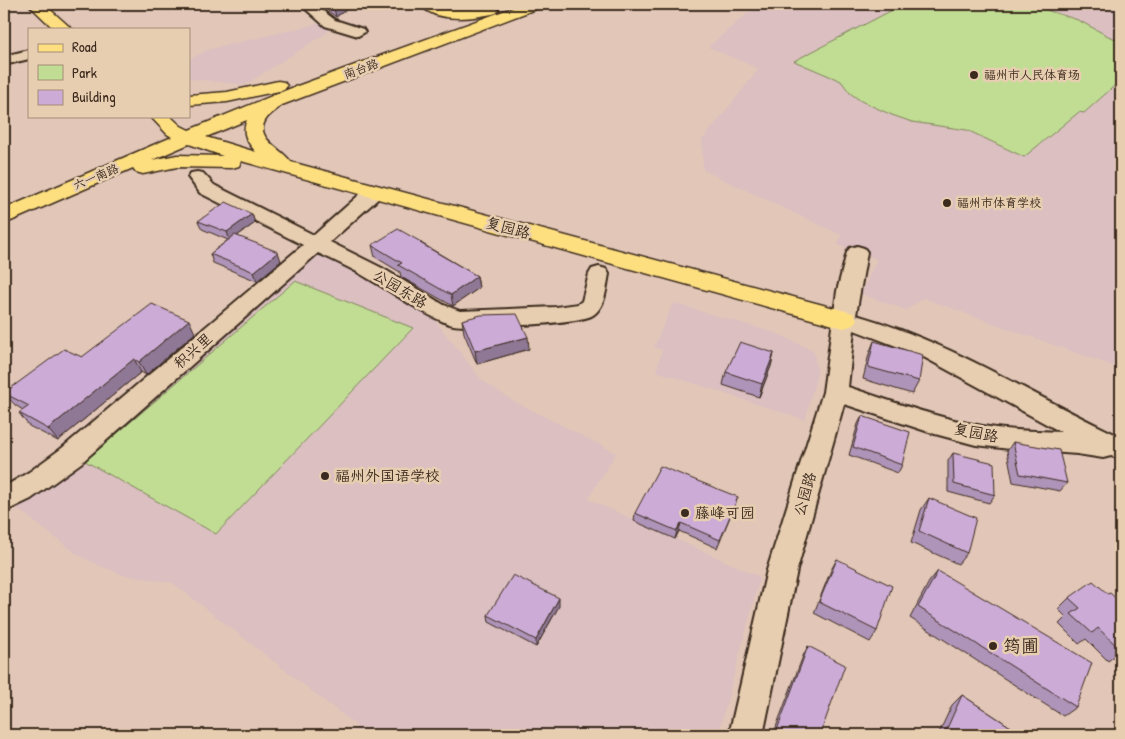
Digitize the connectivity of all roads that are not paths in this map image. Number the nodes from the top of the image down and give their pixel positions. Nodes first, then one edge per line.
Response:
1 (35, 4) edge
2 (306, 4) edge
3 (416, 4) edge
4 (428, 4) edge
5 (536, 4) edge
6 (508, 6) edge
7 (63, 28) edge
8 (436, 31) junction
9 (358, 32) dead end
10 (28, 54) edge
11 (4, 61) edge
12 (279, 93) junction
13 (190, 100) edge
14 (173, 128) edge
15 (289, 168) junction
16 (197, 177) dead end
17 (67, 189) junction
18 (374, 192) junction
19 (4, 202) edge
20 (4, 217) edge
21 (317, 244) junction
22 (857, 252) dead end
23 (599, 274) dead end
24 (844, 319) junction
25 (835, 392) junction
26 (1121, 450) edge
27 (4, 500) edge
28 (746, 735) edge

1 - 7 main road
2 - 9 street
3 - 8 main road
4 - 6 main road
5 - 12 main road, 南台路
6 - 8 main road, 南台路
8 - 12 main road, 南台路
10 - 11 street
12 - 13 main road
12 - 14 main road, 南台路
12 - 15 main road
14 - 15 main road, 复园路
14 - 17 main road, 六一南路
14 - 19 main road, 六一南路
15 - 17 main road
15 - 18 main road, 复园路
16 - 21 street, 公园东路
17 - 20 main road, 六一南路
18 - 21 street, 积兴里
18 - 24 main road, 复园路
21 - 23 street, 公园东路
21 - 27 street, 积兴里
22 - 24 street, 公园路
24 - 25 street, 公园路
24 - 26 street
25 - 26 street, 复园路
25 - 28 street, 公园路

